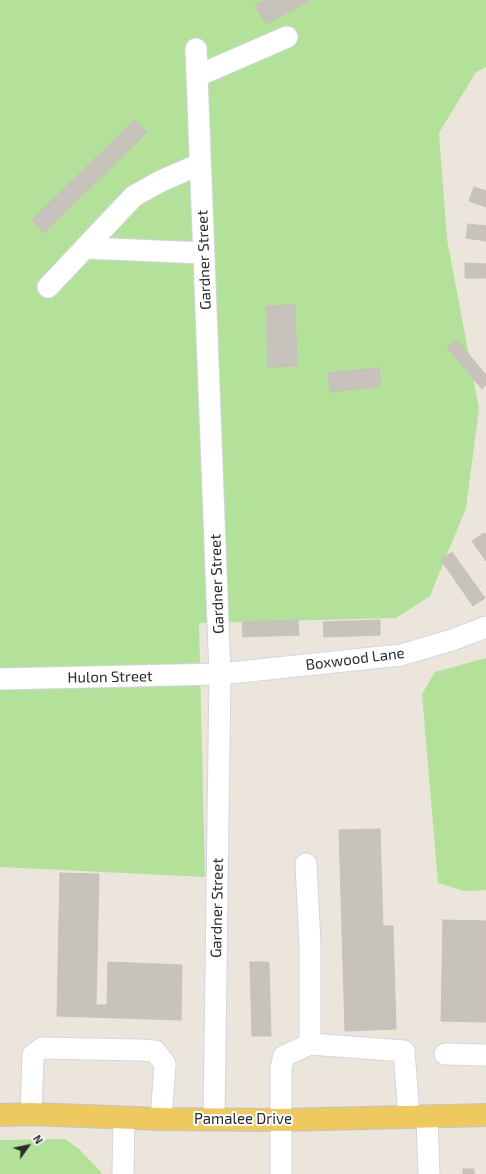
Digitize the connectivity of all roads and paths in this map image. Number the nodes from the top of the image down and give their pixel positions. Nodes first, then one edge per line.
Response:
1 (287, 37) dead end
2 (196, 49) dead end
3 (197, 76) junction
4 (200, 164) junction
5 (85, 248) junction
6 (204, 253) junction
7 (48, 287) dead end
8 (486, 627) edge
9 (220, 674) junction
10 (0, 679) edge
11 (306, 864) dead end
12 (310, 1044) junction
13 (445, 1054) dead end
14 (486, 1055) edge
15 (31, 1114) junction
16 (0, 1115) edge
17 (486, 1115) edge
18 (418, 1116) junction
19 (124, 1118) junction
20 (214, 1118) junction
21 (161, 1119) junction
22 (282, 1120) junction
23 (123, 1174) edge
24 (282, 1174) edge
25 (428, 1174) edge

1 - 3 street
2 - 3 street, Gardner Street
3 - 4 street, Gardner Street
4 - 5 street
4 - 6 street, Gardner Street
5 - 6 street
5 - 7 street
6 - 9 street, Gardner Street
8 - 9 street, Boxwood Lane
9 - 10 street, Hulon Street
9 - 20 street, Gardner Street
11 - 12 street
12 - 18 street
12 - 22 street
13 - 14 street
15 - 16 main road, Pamalee Drive
15 - 19 main road, Pamalee Drive
15 - 21 street
17 - 18 main road, Pamalee Drive
18 - 22 main road, Pamalee Drive
18 - 25 street
19 - 21 main road, Pamalee Drive
19 - 23 street
20 - 21 main road, Pamalee Drive
20 - 22 main road, Pamalee Drive
22 - 24 street

